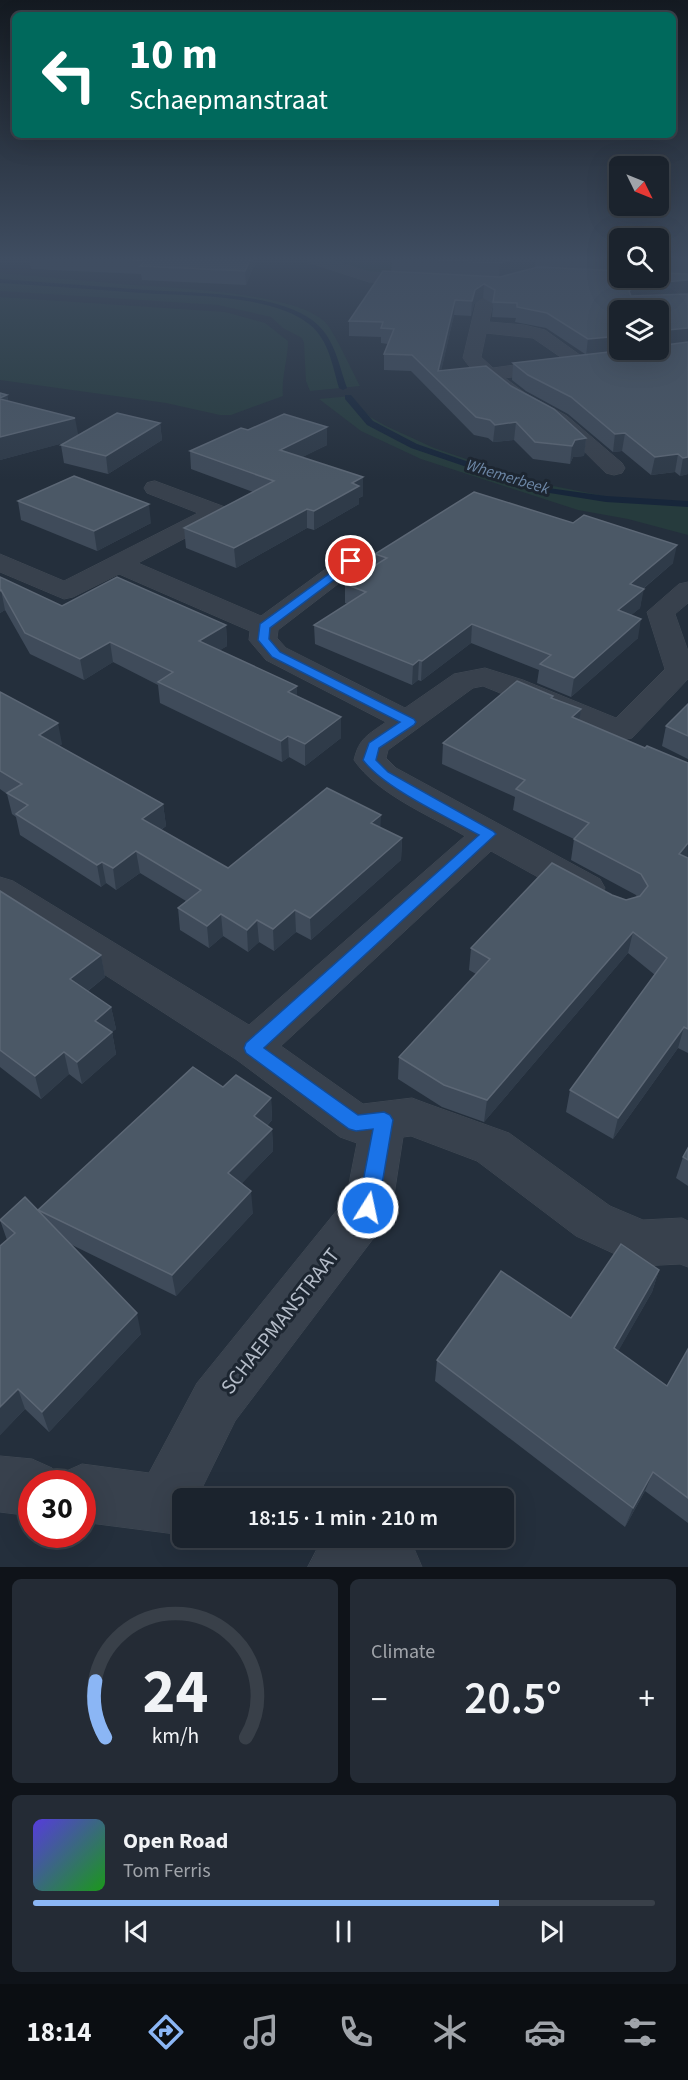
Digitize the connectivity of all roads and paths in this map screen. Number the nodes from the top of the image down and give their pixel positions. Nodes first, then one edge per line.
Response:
1 (478, 333) edge
2 (536, 333) edge
3 (605, 360) edge
4 (582, 363) junction
5 (489, 374) junction
6 (614, 468) dead end
7 (155, 488) dead end
8 (351, 561) dead end
9 (0, 562) edge
10 (118, 564) junction
11 (688, 590) edge
12 (264, 627) junction
13 (409, 722) junction
14 (488, 834) junction
15 (0, 890) edge
16 (612, 901) edge
17 (252, 1048) junction
18 (384, 1120) junction
19 (688, 1244) edge
20 (0, 1484) edge
21 (18, 1486) edge
22 (181, 1488) edge
23 (96, 1495) edge
24 (172, 1504) edge

1 - 5 street
2 - 4 street
3 - 4 street
4 - 5 street
5 - 6 street
7 - 10 street
8 - 12 street
9 - 10 street
10 - 12 street
11 - 13 street
12 - 13 street
13 - 14 street
14 - 16 street
14 - 17 street
15 - 17 street
17 - 18 street
18 - 19 street
18 - 22 street, SCHAEPMANSTRAAT
20 - 21 street
23 - 24 street

